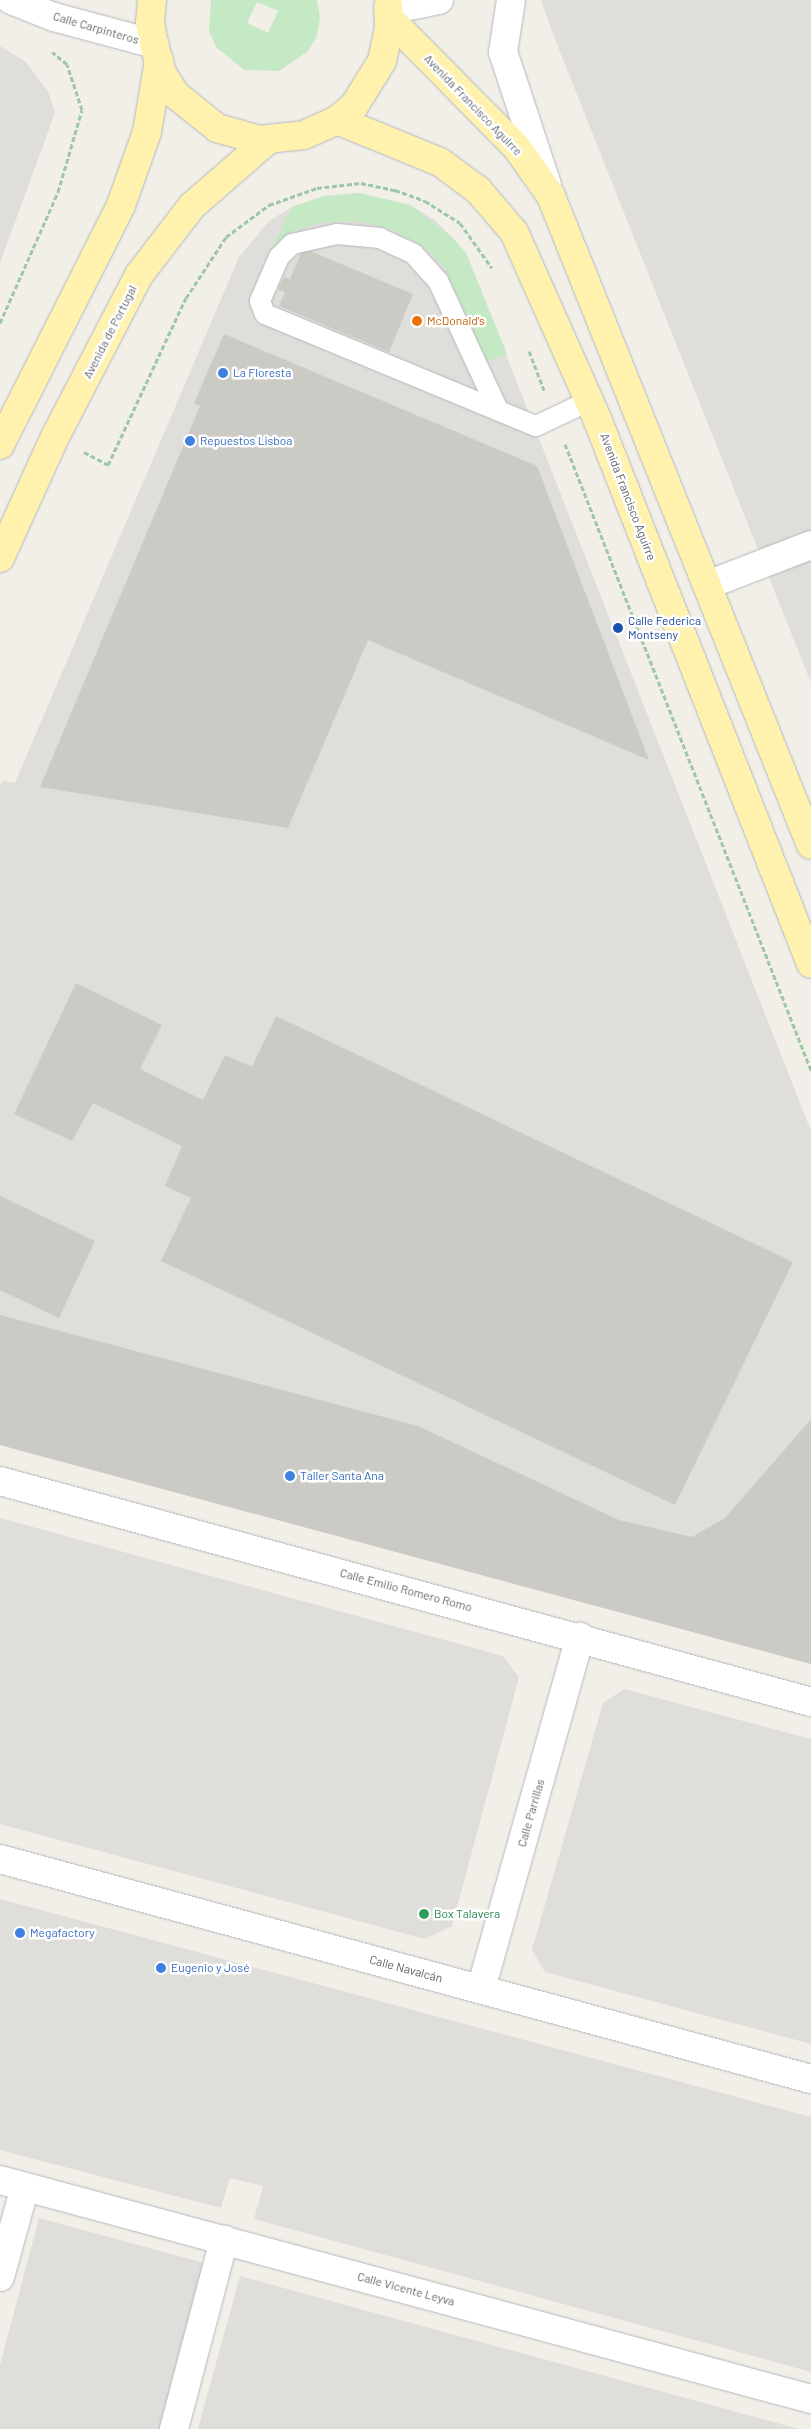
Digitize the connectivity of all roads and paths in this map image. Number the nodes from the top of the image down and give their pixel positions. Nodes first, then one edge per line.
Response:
1 (11, 0) edge
2 (152, 0) edge
3 (439, 0) edge
4 (511, 0) edge
5 (389, 9) edge
6 (44, 46) dead end
7 (156, 52) junction
8 (337, 120) junction
9 (268, 140) junction
10 (551, 196) junction
11 (494, 271) dead end
12 (0, 323) edge
13 (527, 348) dead end
14 (589, 401) junction
15 (498, 410) junction
16 (555, 418) junction
17 (55, 437) junction
18 (0, 445) edge
19 (811, 545) edge
20 (0, 558) edge
21 (710, 584) junction
22 (811, 845) edge
23 (811, 964) edge
24 (811, 1070) edge
25 (0, 1481) edge
26 (580, 1637) junction
27 (811, 1702) edge
28 (0, 1859) edge
29 (482, 1989) junction
30 (811, 2078) edge
31 (12, 2184) edge
32 (224, 2240) junction
33 (0, 2277) edge
34 (811, 2399) edge
35 (174, 2429) edge

1 - 7 street, Calle Carpinteros
2 - 7 main road
3 - 5 street
4 - 10 street, Avenida Francisco Aguirre
5 - 8 main road
5 - 10 main road, Avenida Francisco Aguirre
6 - 12 path
7 - 9 main road
7 - 18 main road
8 - 9 main road
8 - 14 main road, Avenida Francisco Aguirre
9 - 17 main road, Avenida de Portugal
10 - 21 main road, Avenida Francisco Aguirre
11 - 17 path
13 - 16 path
14 - 16 lane
14 - 23 main road, Avenida Francisco Aguirre
15 - 15 lane
15 - 16 lane
16 - 24 path
17 - 20 main road, Avenida de Portugal
19 - 21 street
21 - 22 main road, Avenida Francisco Aguirre
25 - 26 street, Calle Emilio Romero Romo
26 - 27 street, Calle Emilio Romero Romo
26 - 29 street, Calle Parrillas
28 - 29 street, Calle Navalcán
29 - 30 street, Calle Navalcán
31 - 32 street, Calle Vicente Leyva
31 - 33 street
32 - 34 street, Calle Vicente Leyva
32 - 35 street

